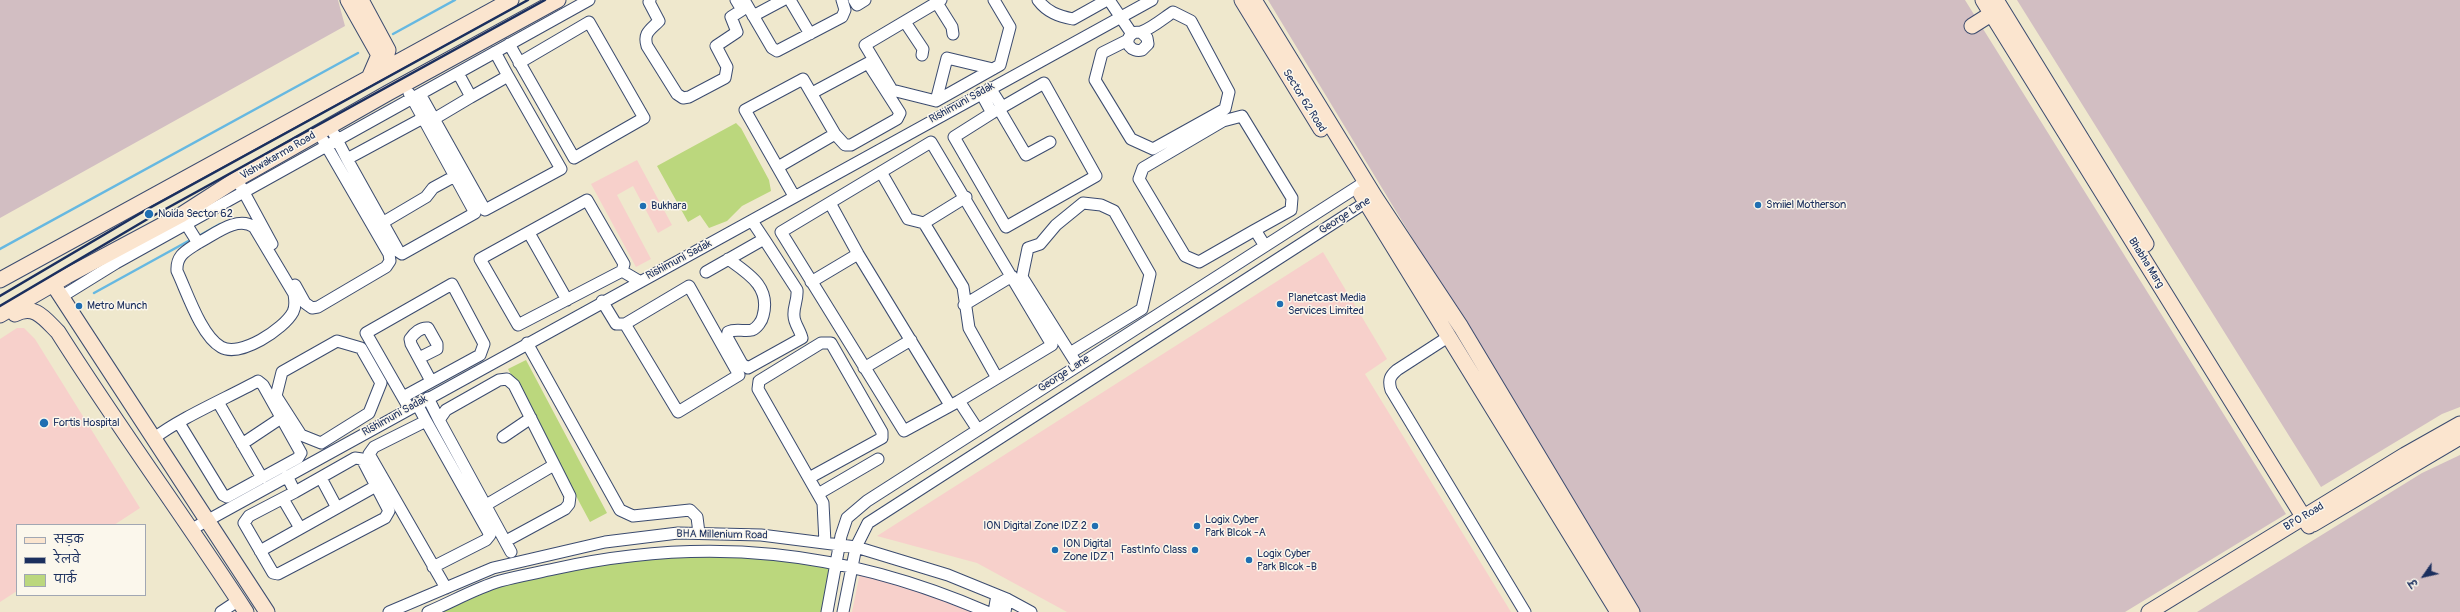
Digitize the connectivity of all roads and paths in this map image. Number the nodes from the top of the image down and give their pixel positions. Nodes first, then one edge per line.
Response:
1 (348, 0) edge
2 (360, 0) edge
3 (511, 0) edge
4 (558, 0) edge
5 (650, 0) edge
6 (736, 0) edge
7 (744, 0) edge
8 (783, 0) edge
9 (790, 0) edge
10 (842, 0) edge
11 (854, 0) edge
12 (865, 0) edge
13 (994, 0) edge
14 (1038, 0) edge
15 (1108, 0) edge
16 (1152, 0) edge
17 (1242, 0) edge
18 (1254, 0) edge
19 (1983, 0) edge
20 (939, 1) edge
21 (584, 2) edge
22 (1994, 7) edge
23 (753, 16) junction
24 (1121, 17) junction
25 (589, 22) junction
26 (905, 22) junction
27 (1972, 26) dead end
28 (810, 34) junction
29 (953, 34) dead end
30 (1134, 35) junction
31 (509, 44) junction
32 (495, 52) junction
33 (922, 55) dead end
34 (520, 63) junction
35 (993, 69) junction
36 (383, 70) junction
37 (458, 73) junction
38 (508, 76) junction
39 (369, 78) junction
40 (965, 84) junction
41 (403, 85) junction
42 (812, 93) junction
43 (981, 93) junction
44 (416, 96) junction
45 (471, 97) junction
46 (936, 101) junction
47 (998, 110) junction
48 (428, 118) junction
49 (324, 130) junction
50 (835, 134) junction
51 (337, 140) junction
52 (1050, 142) dead end
53 (326, 146) junction
54 (347, 159) junction
55 (778, 167) junction
56 (881, 172) junction
57 (455, 176) junction
58 (1361, 185) junction
59 (240, 186) junction
60 (794, 196) junction
61 (966, 197) junction
62 (1370, 200) junction
63 (830, 203) junction
64 (183, 219) junction
65 (752, 221) junction
66 (382, 223) junction
67 (924, 223) junction
68 (1255, 230) junction
69 (529, 233) junction
70 (764, 239) junction
71 (198, 243) junction
72 (1265, 246) junction
73 (858, 254) junction
74 (728, 259) junction
75 (622, 271) junction
76 (706, 272) dead end
77 (1012, 276) junction
78 (0, 280) edge
79 (638, 281) junction
80 (811, 282) junction
81 (53, 284) junction
82 (61, 297) junction
83 (567, 300) junction
84 (602, 301) junction
85 (964, 305) junction
86 (0, 315) edge
87 (0, 322) edge
88 (625, 324) junction
89 (1448, 338) junction
90 (911, 340) junction
91 (527, 343) junction
92 (1070, 353) junction
93 (419, 358) dead end
94 (1078, 366) junction
95 (864, 368) junction
96 (997, 378) junction
97 (431, 381) junction
98 (403, 397) junction
99 (428, 398) junction
100 (218, 402) junction
101 (955, 403) junction
102 (413, 406) junction
103 (281, 418) junction
104 (531, 418) junction
105 (439, 420) junction
106 (426, 421) junction
107 (179, 423) junction
108 (2460, 424) edge
109 (350, 425) junction
110 (978, 430) junction
111 (337, 433) junction
112 (357, 437) junction
113 (503, 437) dead end
114 (2460, 437) edge
115 (153, 439) junction
116 (242, 444) junction
117 (344, 444) junction
118 (878, 459) dead end
119 (554, 465) junction
120 (287, 476) junction
121 (262, 478) junction
122 (320, 478) junction
123 (809, 478) junction
124 (376, 486) junction
125 (295, 492) junction
126 (818, 494) junction
127 (283, 498) junction
128 (486, 505) junction
129 (337, 508) junction
130 (2310, 519) junction
131 (207, 521) junction
132 (300, 528) junction
133 (192, 529) junction
134 (699, 533) junction
135 (506, 541) junction
136 (825, 543) junction
137 (840, 544) junction
138 (856, 547) junction
139 (260, 551) junction
140 (511, 552) dead end
141 (837, 564) junction
142 (852, 566) junction
143 (433, 567) junction
144 (446, 588) junction
145 (1002, 597) junction
146 (243, 606) edge
147 (221, 612) edge
148 (267, 612) edge
149 (389, 612) edge
150 (428, 612) edge
151 (827, 612) edge
152 (843, 612) edge
153 (987, 612) edge
154 (994, 612) edge
155 (1005, 612) edge
156 (1031, 612) edge
157 (1525, 612) edge
158 (1618, 612) edge
159 (1632, 612) edge
160 (2149, 612) edge
161 (2169, 612) edge

1 - 39 street
2 - 36 street
3 - 36 street
4 - 41 street, Vishwakarma Road
5 - 6 street
7 - 23 street
8 - 23 street
9 - 28 street
10 - 28 street
11 - 12 street
13 - 35 street
14 - 15 street
15 - 24 street
16 - 24 street, Rishimuni Sadak
17 - 58 street, Sector 62 Road
18 - 58 street, Sector 62 Road
19 - 22 street, Bhabha Marg
20 - 26 street
20 - 29 street
21 - 25 street
21 - 31 street
22 - 27 street
22 - 130 street, Bhabha Marg
23 - 28 street
24 - 30 street
24 - 43 street, Rishimuni Sadak
25 - 34 street
25 - 34 street
26 - 33 street
26 - 46 street
30 - 30 street
31 - 32 street
31 - 34 street
32 - 37 street
32 - 38 street
35 - 40 street
35 - 46 street
36 - 39 street
37 - 44 street
37 - 45 street
38 - 45 street
38 - 48 street
39 - 78 street
40 - 43 street
40 - 46 street
41 - 44 street
41 - 49 street, Vishwakarma Road
42 - 50 street
42 - 50 street
42 - 55 street
43 - 47 street
43 - 60 street, Rishimuni Sadak
44 - 48 street
44 - 51 street
45 - 48 street
47 - 47 street
47 - 52 street
48 - 54 street
48 - 57 street
49 - 51 street
49 - 53 street
49 - 59 street, Vishwakarma Road
50 - 55 street
51 - 53 street
51 - 54 street
53 - 59 street
53 - 59 street
54 - 66 street
55 - 60 street
56 - 61 street
56 - 63 street
56 - 67 street
57 - 66 street
57 - 66 street
58 - 62 street, Sector 62 Road
58 - 72 street, George Lane
59 - 64 street, Vishwakarma Road
60 - 65 street, Rishimuni Sadak
61 - 67 street
61 - 77 street
62 - 89 street
62 - 138 street, George Lane
62 - 159 street
63 - 73 street
63 - 80 street
64 - 71 street
64 - 81 street, Vishwakarma Road
64 - 82 street
65 - 70 street
65 - 79 street, Rishimuni Sadak
67 - 85 street
68 - 68 street
68 - 72 street
69 - 75 street
69 - 83 street
69 - 83 street
70 - 74 street
70 - 74 street
71 - 71 street
72 - 94 street, George Lane
73 - 80 street
73 - 90 street
74 - 76 street
75 - 79 street
75 - 83 street
77 - 85 street
77 - 96 street
79 - 84 street, Rishimuni Sadak
80 - 95 street
81 - 82 street
81 - 86 street, Vishwakarma Road
82 - 115 street
84 - 88 street
84 - 91 street, Rishimuni Sadak
85 - 96 street
87 - 133 street
88 - 88 street
89 - 157 street
89 - 158 street
90 - 95 street
90 - 101 street
91 - 99 street, Rishimuni Sadak
91 - 134 street
92 - 92 street
92 - 94 street
93 - 97 street
94 - 110 street, George Lane
95 - 101 street
96 - 101 street
97 - 98 street
97 - 98 street
98 - 102 street
99 - 102 street, Rishimuni Sadak
99 - 105 street
100 - 103 street
100 - 107 street
100 - 116 street
101 - 110 street
102 - 106 street
102 - 112 street, Rishimuni Sadak
103 - 116 street
103 - 121 street
104 - 105 street
104 - 113 street
104 - 119 street
105 - 128 street
106 - 143 street
106 - 143 street
107 - 115 street
107 - 121 street
108 - 130 street, BPO Road
109 - 111 street
109 - 111 street
109 - 112 street
110 - 137 street, George Lane
111 - 117 street
112 - 117 street, Rishimuni Sadak
114 - 130 street, BPO Road
115 - 131 street
116 - 121 street
117 - 120 street, Rishimuni Sadak
118 - 126 street
119 - 128 street
119 - 135 street
120 - 125 street
120 - 131 street, Rishimuni Sadak
122 - 124 street
122 - 125 street
122 - 129 street
123 - 123 street
123 - 126 street
124 - 129 street
124 - 139 street
125 - 127 street
126 - 136 street
127 - 132 street
127 - 139 street
128 - 135 street
129 - 132 street
130 - 160 street, BPO Road
130 - 161 street, BPO Road
131 - 133 street, Rishimuni Sadak
131 - 148 street
132 - 139 street
133 - 146 street
134 - 136 street, BHA Millenium Road
134 - 144 street, BHA Millenium Road
135 - 140 street
136 - 137 street, BHA Millenium Road
137 - 138 street, BHA Millenium Road
137 - 141 street, George Lane
138 - 142 street, George Lane
138 - 145 street, BHA Millenium Road
141 - 142 street, BHA Millenium Road
141 - 150 street, BHA Millenium Road
141 - 151 street, George Lane
142 - 152 street, George Lane
142 - 153 street, BHA Millenium Road
143 - 144 street
144 - 149 street, BHA Millenium Road
145 - 154 street
145 - 155 street
145 - 156 street, BHA Millenium Road
146 - 147 street

